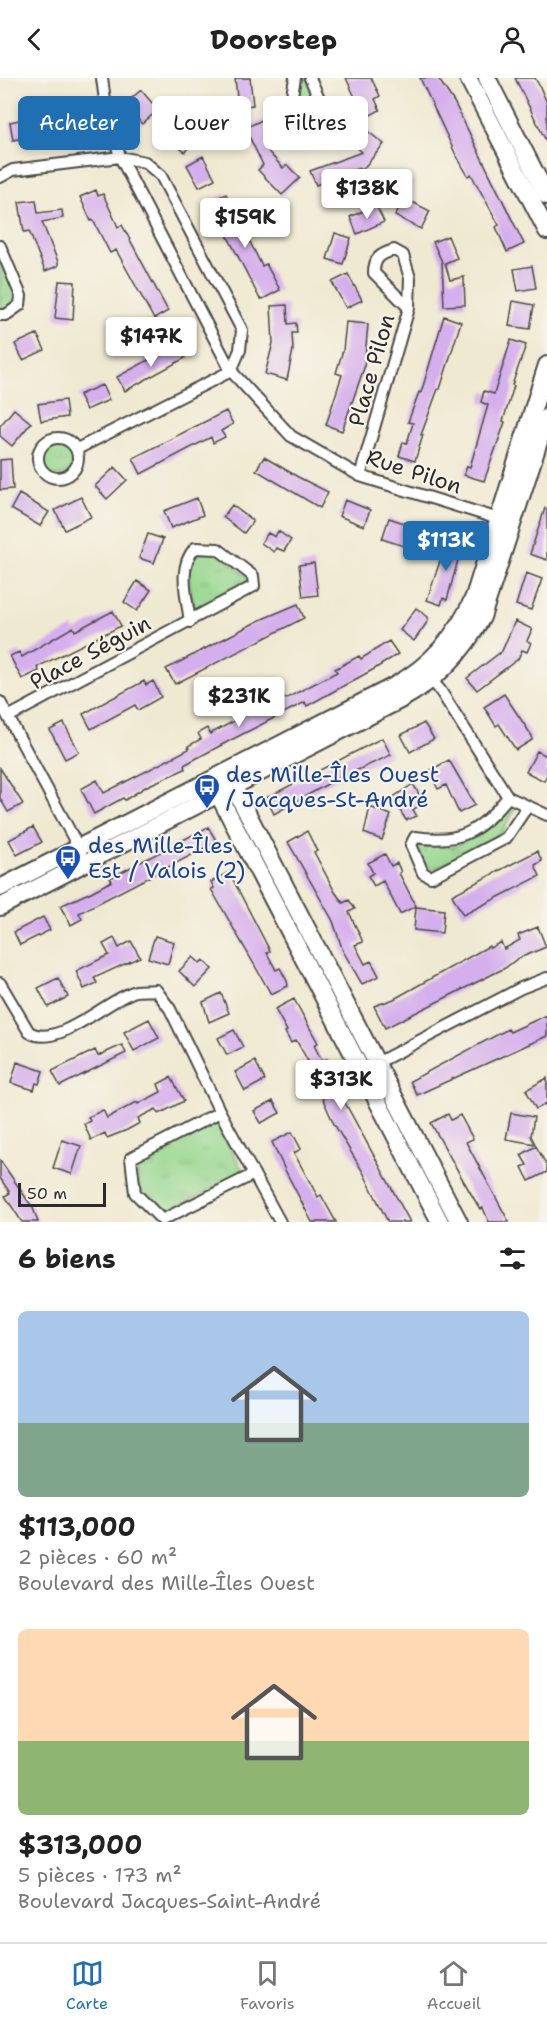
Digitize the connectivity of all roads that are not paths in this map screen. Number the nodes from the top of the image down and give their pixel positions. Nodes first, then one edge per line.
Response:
1 (102, 78) edge
2 (295, 78) edge
3 (310, 78) edge
4 (468, 78) edge
5 (486, 78) edge
6 (120, 157) junction
7 (0, 177) edge
8 (547, 196) edge
9 (547, 231) edge
10 (0, 246) edge
11 (409, 308) junction
12 (0, 315) edge
13 (547, 364) edge
14 (231, 371) junction
15 (547, 417) edge
16 (77, 449) dead end
17 (360, 476) junction
18 (506, 521) junction
19 (190, 622) junction
20 (427, 674) junction
21 (0, 702) edge
22 (8, 717) junction
23 (222, 783) junction
24 (507, 797) junction
25 (526, 807) junction
26 (547, 815) edge
27 (82, 855) junction
28 (0, 888) edge
29 (0, 907) edge
30 (547, 978) edge
31 (0, 983) edge
32 (369, 1067) junction
33 (220, 1112) junction
34 (254, 1174) junction
35 (280, 1222) edge
36 (440, 1222) edge
37 (459, 1222) edge

1 - 6 street, Rue Pilon
2 - 3 street
4 - 9 street
5 - 8 street
6 - 7 street
6 - 14 street, Rue Pilon
6 - 14 street
10 - 12 street
11 - 11 street, Place Pilon
11 - 17 street, Place Pilon
13 - 18 street
14 - 16 street
14 - 17 street, Rue Pilon
15 - 18 street
17 - 18 street, Rue Pilon
18 - 20 street
19 - 19 street, Place Séguin
19 - 22 street, Place Séguin
20 - 23 street
20 - 24 street
21 - 22 street
22 - 27 street
23 - 27 street
23 - 32 street
24 - 25 street
24 - 25 street
25 - 26 street
27 - 28 street
27 - 29 street
30 - 32 street
31 - 33 street
32 - 36 street
32 - 37 street
33 - 34 street
33 - 34 street
34 - 35 street

